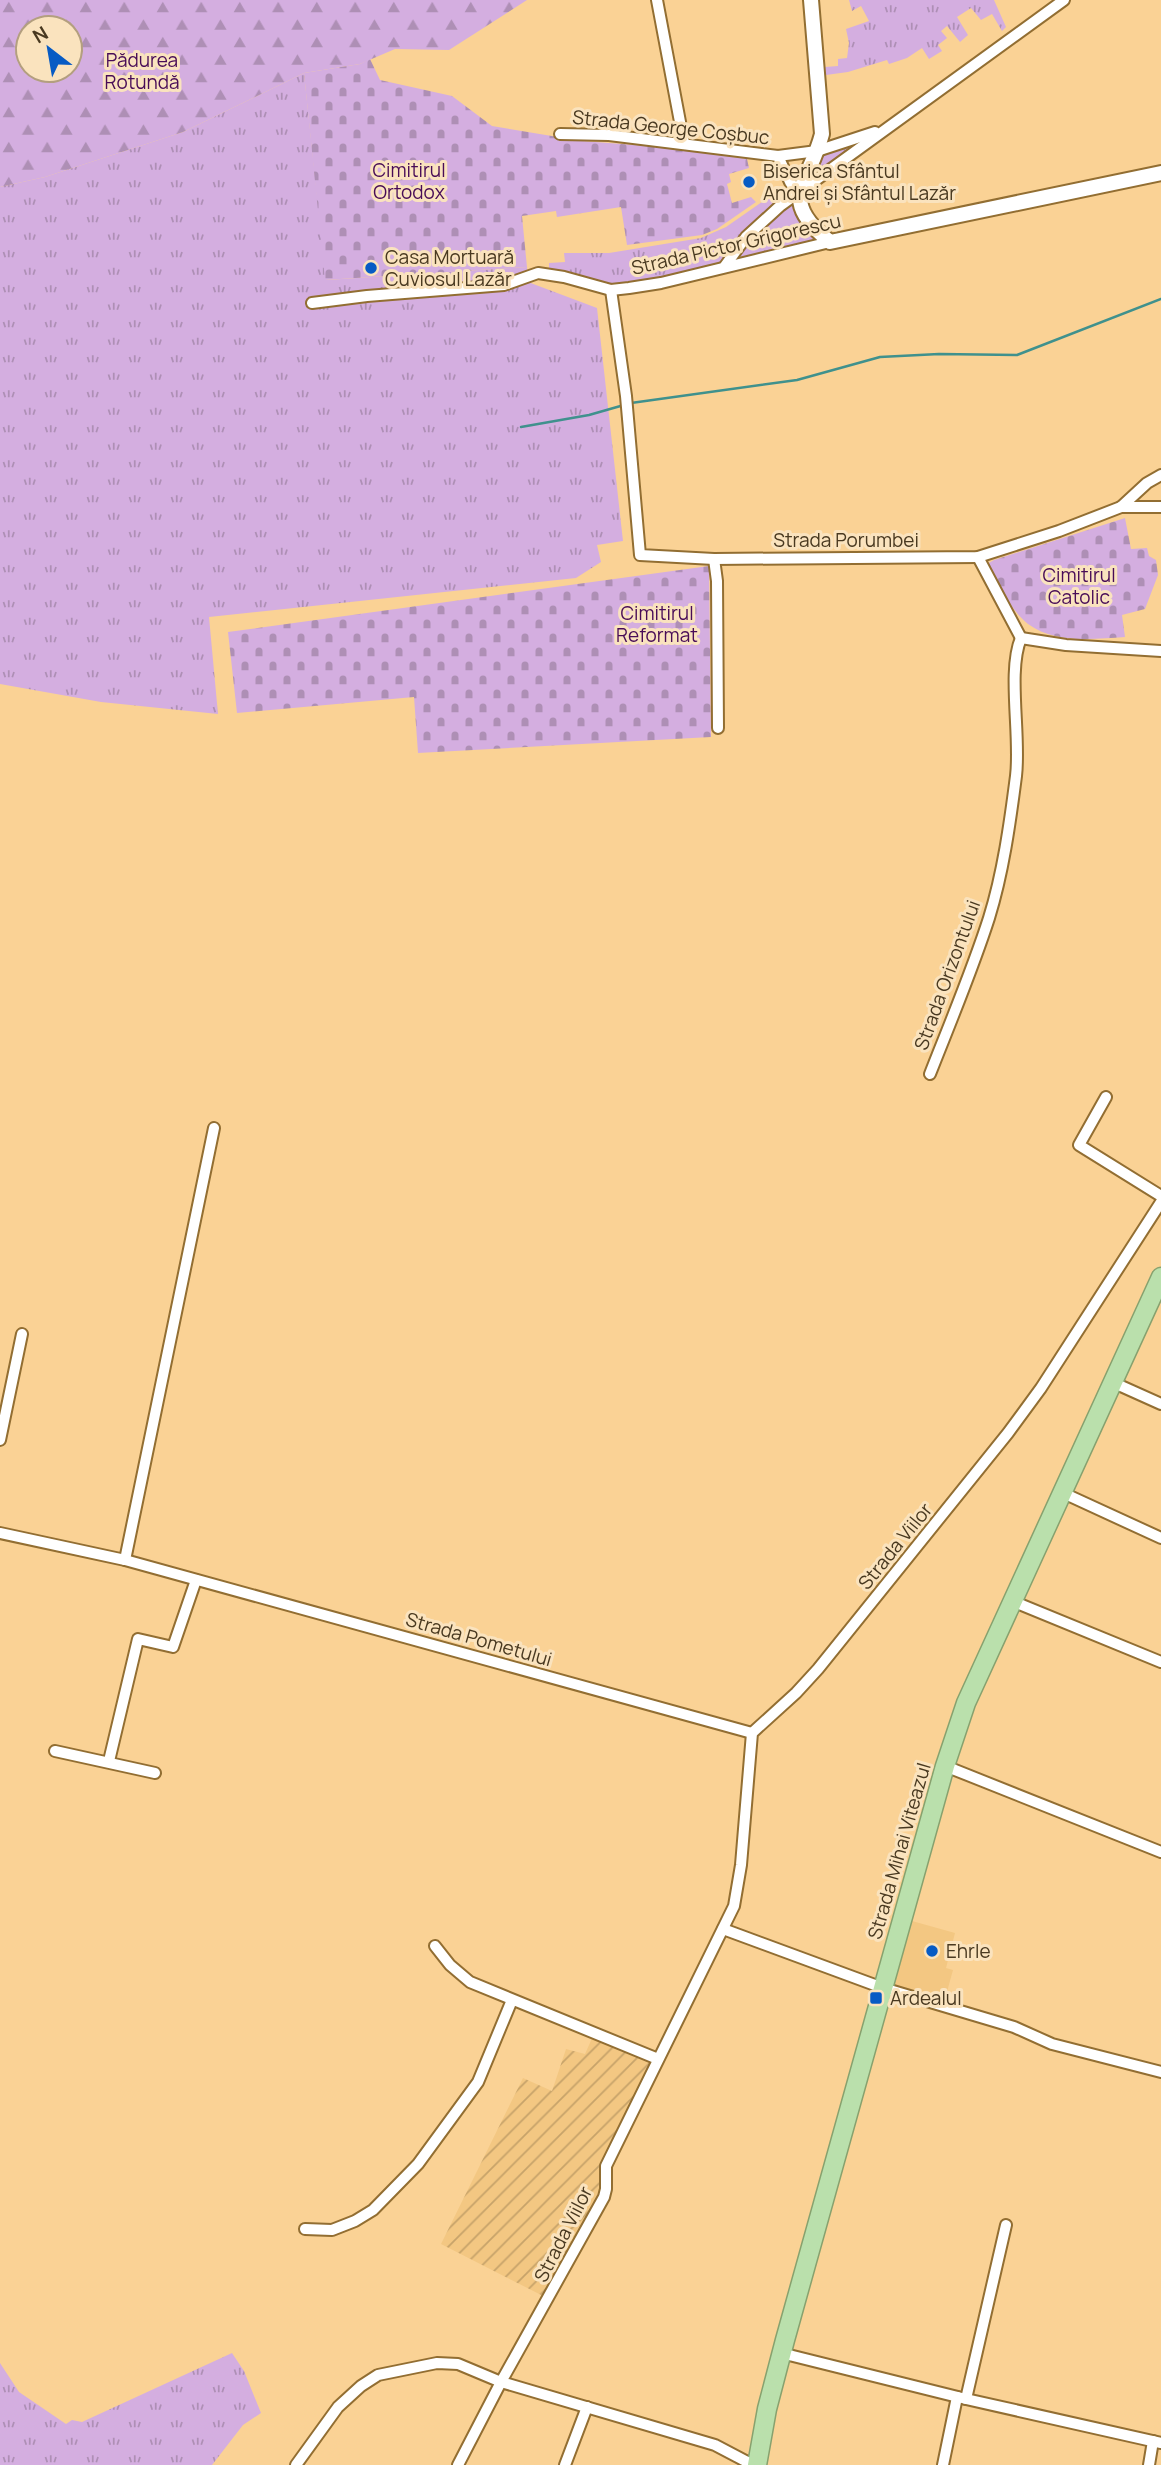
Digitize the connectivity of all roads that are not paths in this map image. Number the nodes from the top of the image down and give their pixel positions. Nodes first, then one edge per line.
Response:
1 (657, 0) edge
2 (811, 0) edge
3 (1064, 0) edge
4 (885, 129) junction
5 (560, 134) dead end
6 (684, 143) junction
7 (817, 151) junction
8 (778, 156) junction
9 (1161, 173) edge
10 (798, 193) junction
11 (830, 242) junction
12 (725, 266) junction
13 (611, 290) junction
14 (312, 303) dead end
15 (1161, 475) edge
16 (1121, 507) junction
17 (1161, 507) edge
18 (978, 557) junction
19 (714, 559) junction
20 (1021, 638) junction
21 (1161, 651) edge
22 (718, 727) dead end
23 (930, 1074) dead end
24 (1107, 1097) dead end
25 (214, 1128) dead end
26 (1161, 1196) edge
27 (1161, 1202) edge
28 (1161, 1276) edge
29 (22, 1334) dead end
30 (1112, 1382) junction
31 (1161, 1404) edge
32 (0, 1440) edge
33 (1061, 1493) junction
34 (0, 1533) edge
35 (1161, 1538) edge
36 (125, 1560) junction
37 (196, 1580) junction
38 (1012, 1601) junction
39 (1161, 1662) edge
40 (752, 1733) junction
41 (55, 1751) dead end
42 (109, 1761) junction
43 (945, 1766) junction
44 (155, 1773) dead end
45 (1161, 1852) edge
46 (723, 1929) junction
47 (435, 1946) dead end
48 (883, 1988) junction
49 (512, 2000) junction
50 (658, 2059) junction
51 (1161, 2072) edge
52 (1006, 2225) dead end
53 (305, 2229) dead end
54 (781, 2354) junction
55 (501, 2382) junction
56 (962, 2398) junction
57 (587, 2407) junction
58 (1157, 2442) edge
59 (296, 2465) edge
60 (458, 2465) edge
61 (565, 2465) edge
62 (755, 2465) edge
63 (943, 2465) edge
64 (1149, 2465) edge

1 - 6 street
2 - 7 street
3 - 4 street, Strada George Coșbuc
4 - 7 street, Strada George Coșbuc
4 - 10 street, Strada George Coșbuc
5 - 6 street, Strada George Coșbuc
6 - 8 street, Strada George Coșbuc
7 - 8 street, Strada George Coșbuc
7 - 10 street
8 - 10 street, Strada George Coșbuc
9 - 11 street, Strada Pictor Grigorescu
10 - 11 street
10 - 12 street, Strada George Coșbuc
11 - 12 street, Strada Pictor Grigorescu
12 - 13 street, Strada Pictor Grigorescu
13 - 14 street, Strada Pictor Grigorescu
13 - 19 street, Strada Porumbei
15 - 16 street
16 - 17 street, Strada Porumbei
16 - 18 street, Strada Porumbei
18 - 19 street, Strada Porumbei
18 - 20 street
19 - 22 street
20 - 21 street
20 - 23 street, Strada Orizontului
24 - 26 street
25 - 36 street
27 - 40 street, Strada Viilor
28 - 30 highway, Strada Mihai Viteazul
29 - 32 street
30 - 31 street
30 - 33 highway, Strada Mihai Viteazul
33 - 35 street
33 - 38 highway, Strada Mihai Viteazul
34 - 36 street, Strada Pometului
36 - 37 street, Strada Pometului
37 - 40 street, Strada Pometului
37 - 42 street
38 - 39 street
38 - 43 highway, Strada Mihai Viteazul
40 - 46 street, Strada Viilor
41 - 42 street
42 - 44 street
43 - 45 street
43 - 48 highway, Strada Mihai Viteazul
46 - 48 street
46 - 50 street, Strada Viilor
47 - 49 street
48 - 51 street
48 - 54 highway, Strada Mihai Viteazul
49 - 50 street
49 - 53 street
50 - 55 street, Strada Viilor
52 - 56 street
54 - 56 street
54 - 62 highway, Strada Mihai Viteazul
55 - 57 street
55 - 59 street
55 - 60 street, Strada Viilor
56 - 58 street
56 - 63 street
57 - 61 street
57 - 62 street
58 - 64 street

